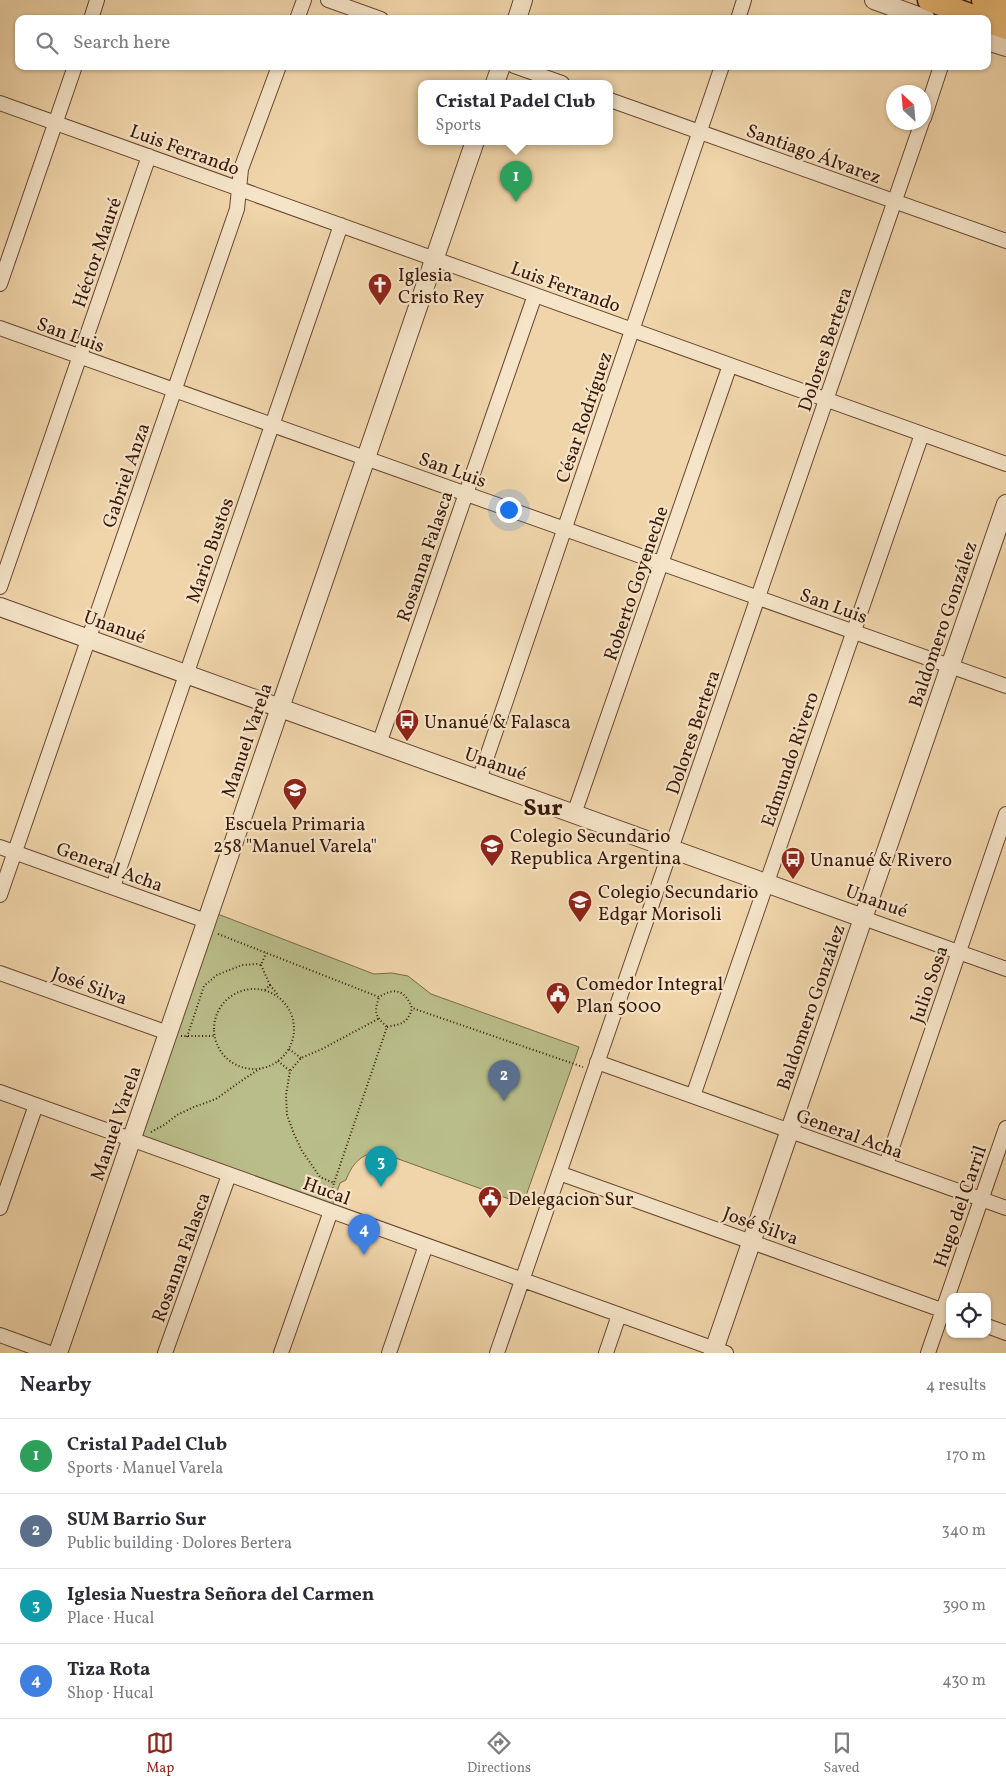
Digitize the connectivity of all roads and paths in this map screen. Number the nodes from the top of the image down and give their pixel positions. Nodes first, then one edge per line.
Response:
1 (97, 0) edge
2 (304, 0) edge
3 (328, 0) edge
4 (523, 0) edge
5 (744, 0) edge
6 (874, 0) edge
7 (929, 0) edge
8 (983, 0) edge
9 (1006, 8) edge
10 (92, 15) edge
11 (298, 15) edge
12 (370, 15) edge
13 (518, 15) edge
14 (739, 15) edge
15 (915, 15) edge
16 (970, 15) edge
17 (991, 22) edge
18 (1006, 28) edge
19 (991, 42) edge
20 (1006, 47) edge
21 (73, 70) edge
22 (278, 70) edge
23 (525, 70) edge
24 (721, 70) edge
25 (940, 70) edge
26 (554, 80) edge
27 (931, 97) edge
28 (613, 101) edge
29 (0, 103) edge
30 (55, 123) junction
31 (919, 130) edge
32 (700, 132) junction
33 (474, 145) edge
34 (149, 156) junction
35 (239, 189) junction
36 (895, 201) junction
37 (341, 225) junction
38 (1006, 241) edge
39 (434, 259) junction
40 (0, 284) edge
41 (535, 295) junction
42 (0, 328) edge
43 (632, 330) junction
44 (80, 357) junction
45 (730, 365) junction
46 (174, 390) junction
47 (826, 400) junction
48 (272, 425) junction
49 (922, 434) junction
50 (366, 458) junction
51 (1006, 464) edge
52 (466, 494) junction
53 (1006, 504) edge
54 (564, 529) junction
55 (661, 564) junction
56 (0, 587) edge
57 (758, 598) junction
58 (0, 608) edge
59 (853, 632) junction
60 (88, 639) junction
61 (950, 666) junction
62 (186, 674) junction
63 (1006, 686) edge
64 (280, 708) junction
65 (379, 744) junction
66 (479, 780) junction
67 (574, 814) junction
68 (1006, 814) edge
69 (0, 847) edge
70 (671, 848) junction
71 (15, 852) junction
72 (766, 883) junction
73 (113, 888) junction
74 (0, 895) edge
75 (863, 918) junction
76 (211, 927) junction
77 (959, 952) junction
78 (266, 953) junction
79 (261, 965) junction
80 (1006, 969) edge
81 (0, 973) edge
82 (270, 986) junction
83 (265, 990) junction
84 (279, 997) junction
85 (379, 997) junction
86 (412, 1008) junction
87 (378, 1019) junction
88 (388, 1027) junction
89 (168, 1033) junction
90 (215, 1036) junction
91 (289, 1049) junction
92 (301, 1058) junction
93 (278, 1061) junction
94 (596, 1066) junction
95 (262, 1068) junction
96 (247, 1069) junction
97 (290, 1071) junction
98 (252, 1074) junction
99 (0, 1092) edge
100 (692, 1096) junction
101 (36, 1105) junction
102 (1006, 1128) edge
103 (790, 1131) junction
104 (149, 1133) dead end
105 (131, 1140) junction
106 (886, 1165) junction
107 (229, 1174) junction
108 (559, 1174) junction
109 (981, 1200) junction
110 (0, 1208) edge
111 (1006, 1208) edge
112 (331, 1211) junction
113 (751, 1242) junction
114 (426, 1245) junction
115 (522, 1280) junction
116 (952, 1293) edge
117 (946, 1312) edge
118 (619, 1314) junction
119 (991, 1327) edge
120 (1006, 1333) edge
121 (0, 1335) edge
122 (718, 1352) edge
123 (50, 1353) edge
124 (58, 1353) edge
125 (165, 1353) edge
126 (281, 1353) edge
127 (389, 1353) edge
128 (497, 1353) edge
129 (606, 1353) edge
130 (928, 1353) edge

1 - 10 street
2 - 11 street
3 - 12 street
4 - 13 street
5 - 14 street
6 - 15 street
7 - 16 main road
8 - 9 main road
17 - 18 main road
19 - 20 street
21 - 30 street
22 - 35 street, Gabriel Anza
23 - 26 street
24 - 32 street, César Rodríguez
25 - 27 street
28 - 32 street, Santiago Álvarez
29 - 30 street, Luis Ferrando
30 - 34 street, Luis Ferrando
30 - 40 street
31 - 36 street, Dolores Bertera
32 - 36 street, Santiago Álvarez
32 - 43 street, César Rodríguez
33 - 39 street, Manuel Varela
34 - 35 street, Luis Ferrando
34 - 44 street, Héctor Mauré
35 - 37 street, Luis Ferrando
35 - 46 street, Gabriel Anza
36 - 38 street, Santiago Álvarez
36 - 47 street, Dolores Bertera
37 - 39 street, Luis Ferrando
37 - 48 street, Mario Bustos
39 - 41 street, Luis Ferrando
39 - 50 street, Manuel Varela
41 - 43 street, Luis Ferrando
41 - 52 street, Rosanna Falasca
42 - 44 street, San Luis
43 - 45 street, Luis Ferrando
43 - 54 street, César Rodríguez
44 - 46 street, San Luis
44 - 56 street, Héctor Mauré
45 - 47 street, Luis Ferrando
45 - 55 street, Roberto Goyeneche
46 - 48 street, San Luis
46 - 60 street, Gabriel Anza
47 - 49 street, Luis Ferrando
47 - 57 street, Dolores Bertera
48 - 50 street, San Luis
48 - 62 street, Mario Bustos
49 - 51 street, Luis Ferrando
49 - 59 street, Edmundo Rivero
50 - 52 street, San Luis
50 - 64 street, Manuel Varela
52 - 54 street, San Luis
52 - 65 street, Rosanna Falasca
53 - 61 street, Baldomero González
54 - 55 street, San Luis
54 - 66 street, César Rodríguez
55 - 57 street, San Luis
55 - 67 street, Roberto Goyeneche
57 - 59 street, San Luis
57 - 70 street, Dolores Bertera
58 - 60 street, Unanué
59 - 61 street, San Luis
59 - 72 street, Edmundo Rivero
60 - 62 street, Unanué
60 - 71 street, Gabriel Anza
61 - 63 street, San Luis
61 - 75 street, Baldomero González
62 - 64 street, Unanué
62 - 73 street, Mario Bustos
64 - 65 street, Unanué
64 - 76 street, Manuel Varela
65 - 66 street, Unanué
66 - 67 street, Unanué
67 - 70 street, Unanué
68 - 77 street, Julio Sosa
69 - 71 street, General Acha
70 - 72 street, Unanué
70 - 94 street, Dolores Bertera
71 - 73 street, General Acha
71 - 74 street, Gabriel Anza
72 - 75 street, Unanué
72 - 100 street, Edmundo Rivero
73 - 76 street, General Acha
75 - 77 street, Unanué
75 - 103 street, Baldomero González
76 - 78 path
76 - 89 street, Manuel Varela
77 - 80 street, Unanué
77 - 106 street, Julio Sosa
78 - 79 path
78 - 85 path
79 - 82 path
79 - 90 path
81 - 89 street, José Silva
82 - 83 path
82 - 84 path
83 - 84 path
83 - 90 path
84 - 91 path
85 - 86 path
85 - 87 path
86 - 88 path
86 - 94 path
87 - 88 path
87 - 92 path
88 - 97 path
89 - 105 street, Manuel Varela
90 - 96 path
91 - 92 path
91 - 93 path
92 - 97 path
93 - 95 path
93 - 97 path
94 - 100 street, General Acha
94 - 108 street, Dolores Bertera
95 - 96 path
95 - 98 path
96 - 98 path
98 - 104 path
99 - 101 street, Hucal
100 - 103 street, General Acha
101 - 105 street, Hucal
101 - 110 street
102 - 109 street, Hugo del Carril
103 - 106 street, General Acha
103 - 113 street, Baldomero González
105 - 107 street, Hucal
105 - 124 street, Manuel Varela
106 - 109 street, General Acha
107 - 112 street, Hucal
107 - 125 street, Rosanna Falasca
108 - 113 street, José Silva
108 - 115 street, Dolores Bertera
109 - 111 street, General Acha
109 - 116 street, Hugo del Carril
112 - 114 street, Hucal
112 - 126 street
113 - 117 street, José Silva
113 - 122 street, Baldomero González
114 - 115 street, Hucal
114 - 127 street
115 - 118 street, Hucal
115 - 128 street, Dolores Bertera
117 - 130 street, Hugo del Carril
118 - 122 street, Hucal
118 - 129 street
119 - 120 street
121 - 123 street

